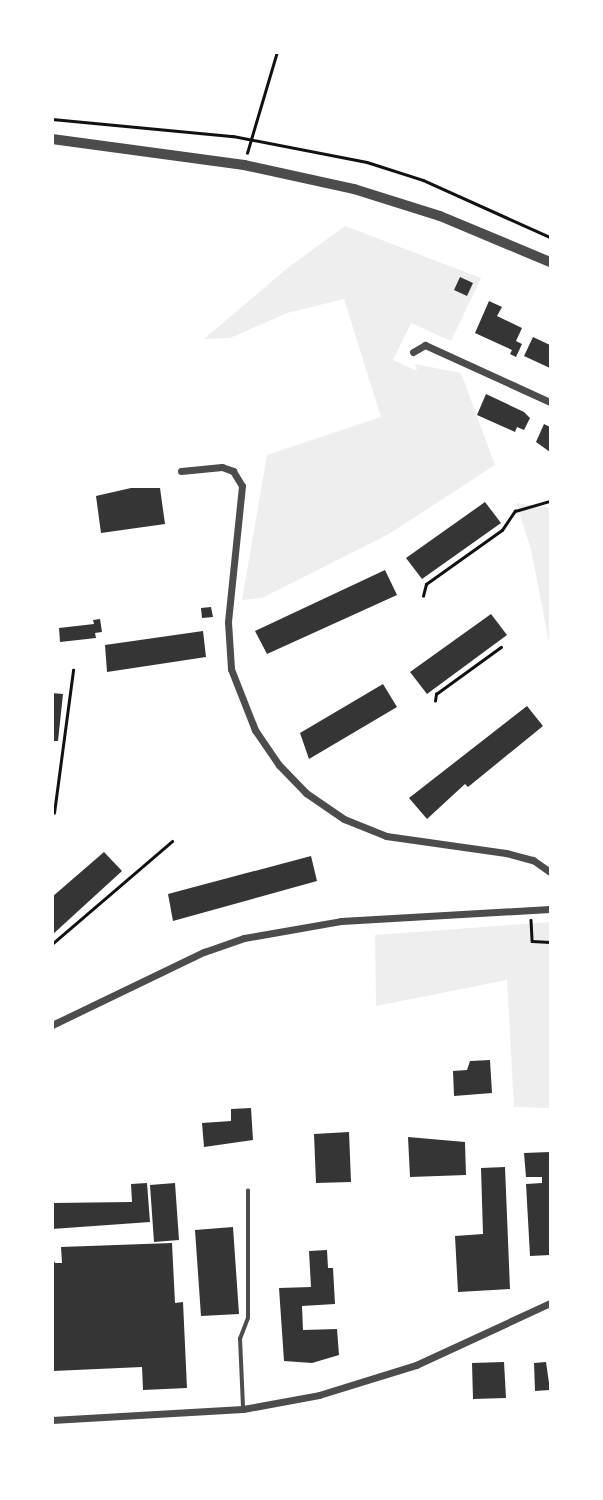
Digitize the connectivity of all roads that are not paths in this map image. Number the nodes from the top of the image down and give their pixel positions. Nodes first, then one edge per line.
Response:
1 (52, 139) edge
2 (551, 262) edge
3 (413, 352) dead end
4 (551, 402) edge
5 (181, 471) dead end
6 (551, 872) edge
7 (551, 909) edge
8 (52, 1025) edge
9 (248, 1191) dead end
10 (551, 1303) edge
11 (243, 1409) junction
12 (52, 1420) edge

1 - 2 street
3 - 4 street
5 - 6 street
7 - 8 street
9 - 11 lane
10 - 11 street
11 - 12 street

